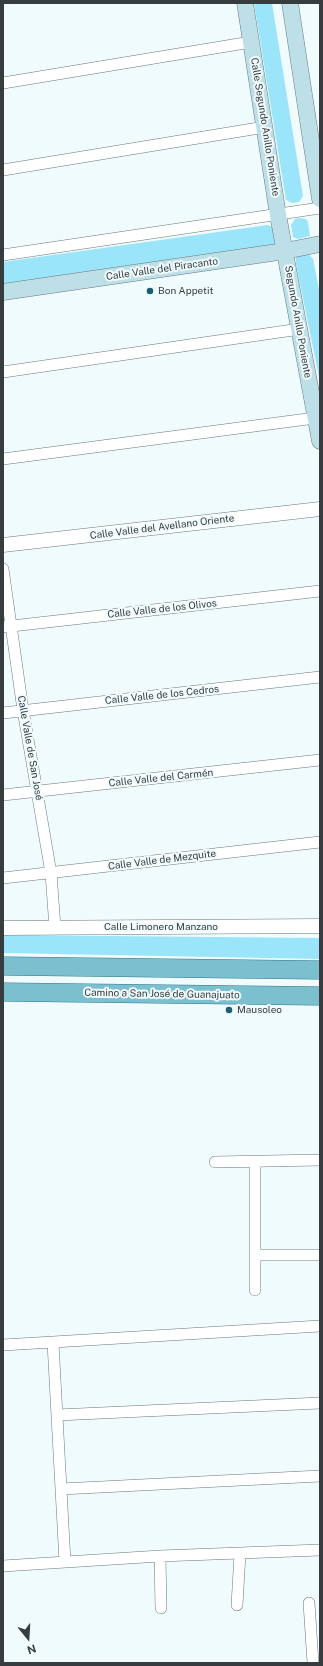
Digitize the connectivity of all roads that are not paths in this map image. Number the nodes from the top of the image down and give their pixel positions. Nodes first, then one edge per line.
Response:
1 (245, 3) edge
2 (290, 3) edge
3 (251, 42) junction
4 (3, 82) edge
5 (264, 126) junction
6 (3, 170) edge
7 (320, 199) edge
8 (320, 208) edge
9 (278, 215) junction
10 (320, 244) edge
11 (285, 251) junction
12 (3, 255) edge
13 (3, 292) edge
14 (300, 329) junction
15 (3, 372) edge
16 (315, 418) junction
17 (320, 441) edge
18 (3, 459) edge
19 (320, 509) edge
20 (3, 545) edge
21 (3, 569) edge
22 (320, 591) edge
23 (7, 627) edge
24 (320, 677) edge
25 (23, 710) junction
26 (3, 713) edge
27 (320, 760) edge
28 (38, 791) junction
29 (3, 795) edge
30 (320, 842) edge
31 (50, 873) junction
32 (3, 878) edge
33 (320, 926) edge
34 (3, 928) edge
35 (55, 928) junction
36 (3, 966) edge
37 (320, 970) edge
38 (3, 992) edge
39 (320, 996) edge
40 (320, 1160) edge
41 (255, 1161) junction
42 (215, 1162) dead end
43 (255, 1255) junction
44 (320, 1255) edge
45 (255, 1290) dead end
46 (320, 1326) edge
47 (53, 1343) junction
48 (3, 1346) edge
49 (320, 1403) edge
50 (57, 1415) junction
51 (320, 1476) edge
52 (61, 1489) junction
53 (320, 1550) edge
54 (240, 1554) junction
55 (160, 1556) junction
56 (65, 1562) junction
57 (3, 1566) edge
58 (309, 1603) dead end
59 (237, 1605) dead end
60 (161, 1608) dead end
61 (313, 1663) edge

1 - 3 main road, Calle Segundo Anillo Poniente
2 - 7 main road
3 - 4 street
3 - 5 main road, Calle Segundo Anillo Poniente
5 - 6 street
5 - 9 main road, Calle Segundo Anillo Poniente
8 - 9 street
9 - 11 main road, Calle Segundo Anillo Poniente
9 - 12 street
10 - 11 main road, Calle Valle del Piracanto
11 - 13 main road, Calle Valle del Piracanto
11 - 14 main road, Segundo Anillo Poniente
14 - 15 street
14 - 16 main road, Segundo Anillo Poniente
16 - 17 main road, Segundo Anillo Poniente
16 - 18 street
19 - 20 street, Calle Valle del Avellano Oriente
21 - 23 street, Calle Valle de San José
22 - 23 street, Calle Valle de los Olivos
23 - 25 street, Calle Valle de San José
24 - 25 street, Calle Valle de los Cedros
25 - 26 street, Calle Valle de los Cedros
25 - 28 street, Calle Valle de San José
27 - 28 street, Calle Valle del Carmén
28 - 29 street, Calle Valle del Carmén
28 - 31 street, Calle Valle de San José
30 - 31 street, Calle Valle de Mezquite
31 - 32 street, Calle Valle de Mezquite
31 - 35 street, Calle Valle de San José
33 - 35 street, Calle Limonero Manzano
34 - 35 street, Calle Limonero Manzano
36 - 37 main road
38 - 39 main road, Camino a San José de Guanajuato
40 - 41 street
41 - 42 street
41 - 43 street
43 - 44 street
43 - 45 street
46 - 47 street
47 - 48 street
47 - 50 street
49 - 50 street
50 - 52 street
51 - 52 street
52 - 56 street
53 - 54 street
54 - 55 street
54 - 59 street
55 - 56 street
55 - 60 street
56 - 57 street
58 - 61 street

